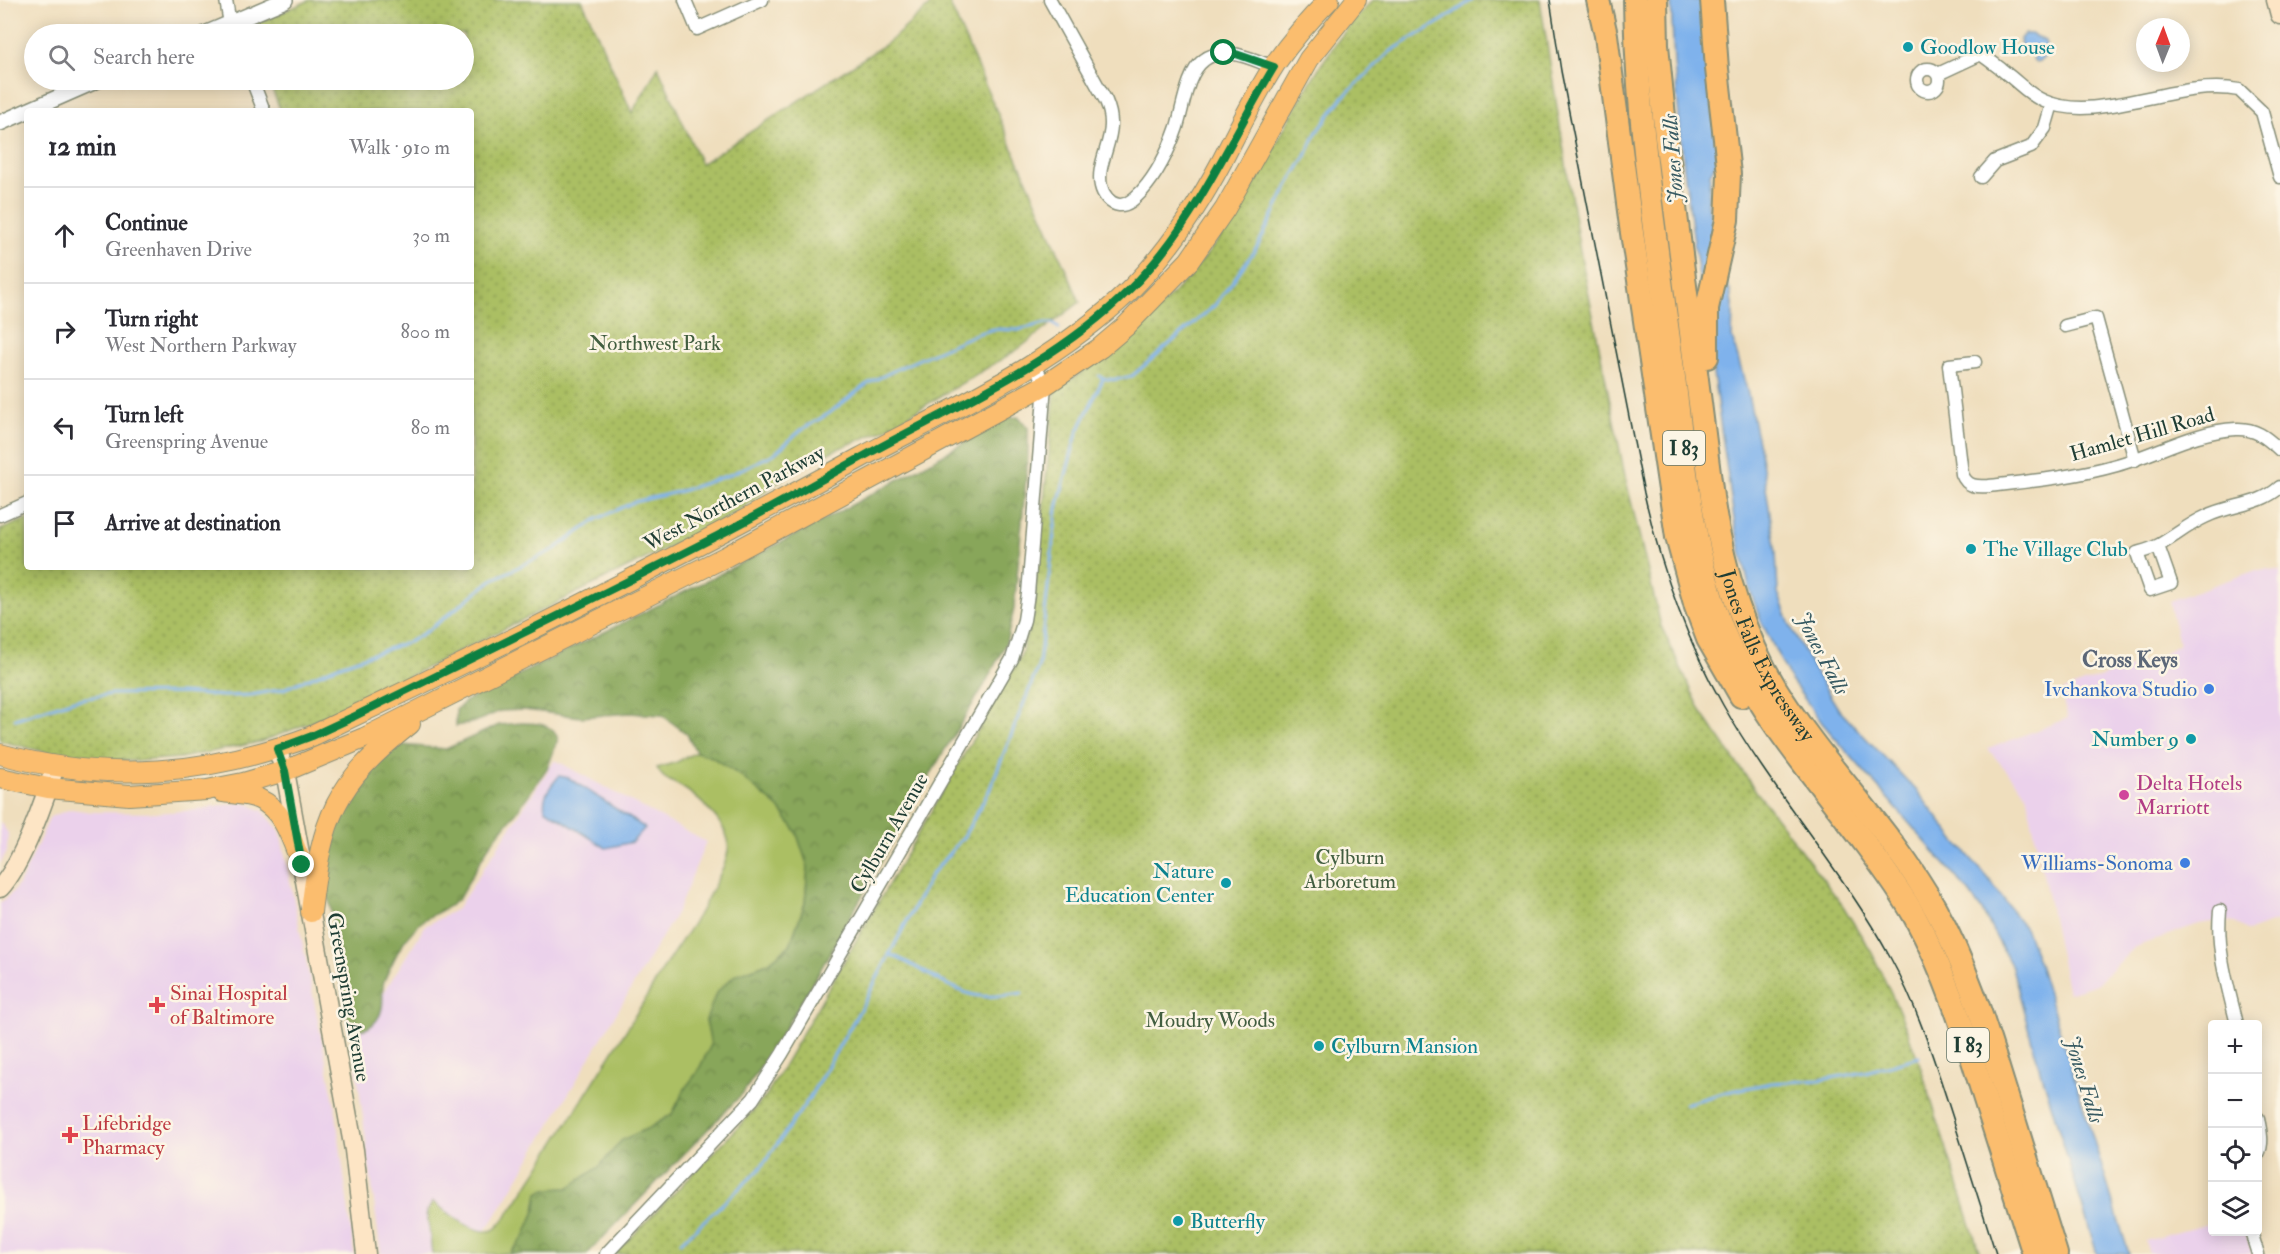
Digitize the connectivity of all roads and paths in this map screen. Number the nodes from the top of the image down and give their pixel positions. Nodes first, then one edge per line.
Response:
1 (226, 0) edge
2 (285, 0) edge
3 (685, 0) edge
4 (762, 0) edge
5 (1050, 0) edge
6 (1329, 0) edge
7 (1356, 0) edge
8 (1599, 0) edge
9 (1630, 0) edge
10 (1635, 0) edge
11 (1656, 0) edge
12 (1712, 0) edge
13 (2276, 0) edge
14 (2280, 15) edge
15 (231, 24) edge
16 (241, 24) edge
17 (1635, 47) junction
18 (1274, 67) junction
19 (1938, 74) dead end
20 (76, 90) edge
21 (256, 90) edge
22 (2052, 104) junction
23 (35, 108) edge
24 (263, 108) edge
25 (24, 113) edge
26 (0, 123) edge
27 (1981, 177) dead end
28 (2280, 177) edge
29 (2065, 326) dead end
30 (1975, 362) dead end
31 (1034, 364) junction
32 (1045, 385) junction
33 (2280, 450) edge
34 (2135, 460) junction
35 (2280, 487) edge
36 (1712, 497) junction
37 (24, 504) edge
38 (0, 515) edge
39 (2158, 546) dead end
40 (442, 698) junction
41 (277, 749) junction
42 (0, 754) edge
43 (55, 766) junction
44 (285, 771) junction
45 (0, 778) edge
46 (48, 788) junction
47 (207, 790) junction
48 (1870, 850) junction
49 (302, 865) junction
50 (0, 888) edge
51 (2220, 911) dead end
52 (311, 912) junction
53 (2236, 1020) edge
54 (2252, 1236) edge
55 (366, 1254) edge
56 (606, 1254) edge
57 (2034, 1254) edge
58 (2056, 1254) edge
59 (2258, 1254) edge

1 - 15 street
2 - 16 street
3 - 4 street
5 - 18 street
6 - 18 main road, West Northern Parkway
7 - 32 main road
8 - 48 highway
9 - 17 highway
10 - 17 highway, Jones Falls Expressway / I 83
11 - 36 highway, Jones Falls Expressway / I 83
12 - 36 highway
13 - 14 main road
17 - 48 highway, Jones Falls Expressway / I 83
18 - 31 main road, West Northern Parkway
19 - 22 street
20 - 23 street
21 - 24 street
22 - 27 street
22 - 28 street
25 - 26 street
29 - 34 street
30 - 34 street, Hamlet Hill Road
31 - 32 street
31 - 41 main road, West Northern Parkway
32 - 40 main road
32 - 56 street, Cylburn Avenue
33 - 34 street, Hamlet Hill Road
35 - 39 street
36 - 58 highway, Jones Falls Expressway / I 83
37 - 38 street
40 - 44 main road
40 - 52 main road
41 - 43 main road, West Northern Parkway
41 - 44 main road, Greenspring Avenue
42 - 43 main road, West Northern Parkway
43 - 46 main road
44 - 47 main road
44 - 49 main road, Greenspring Avenue
45 - 46 main road
46 - 47 main road
46 - 50 main road
47 - 49 main road
48 - 57 highway, Jones Falls Expressway / I 83
49 - 52 main road, Greenspring Avenue
51 - 53 street
52 - 55 main road, Greenspring Avenue
54 - 59 street

